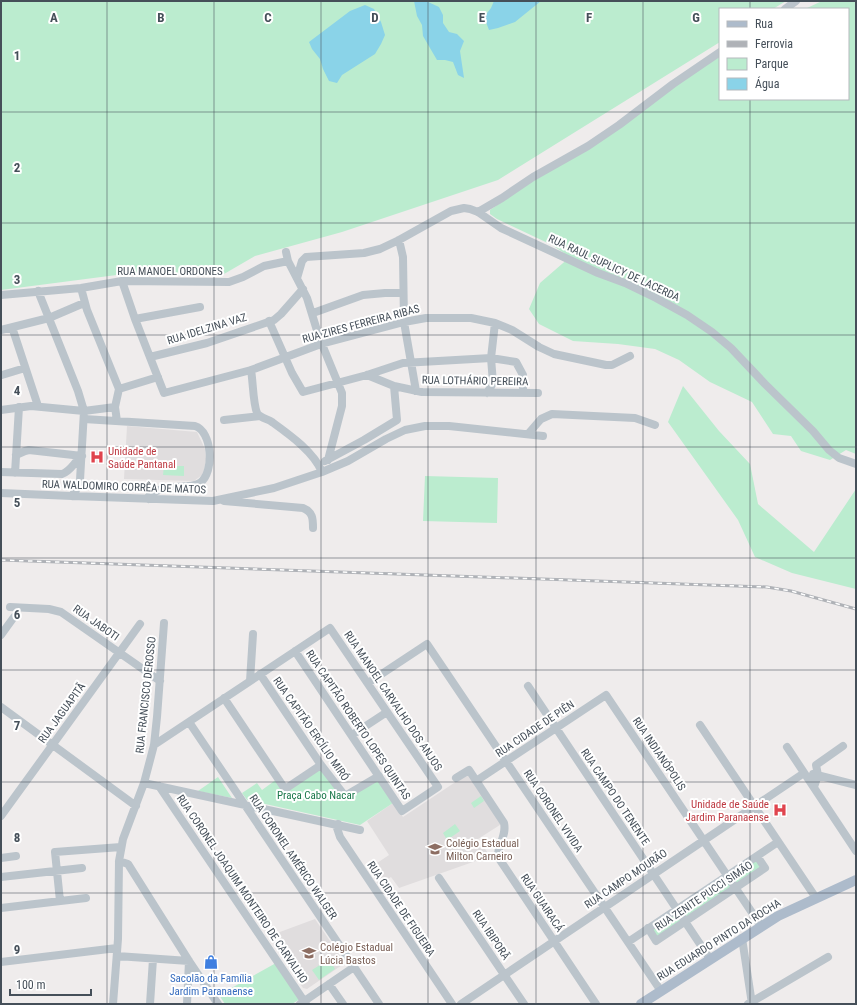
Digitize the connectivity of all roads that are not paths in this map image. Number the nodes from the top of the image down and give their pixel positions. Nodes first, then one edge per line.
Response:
1 (796, 1) edge
2 (786, 8) edge
3 (719, 53) edge
4 (478, 212) junction
5 (400, 240) junction
6 (286, 252) dead end
7 (288, 261) junction
8 (297, 278) junction
9 (122, 281) junction
10 (81, 288) junction
11 (303, 289) junction
12 (38, 291) junction
13 (403, 293) junction
14 (1, 294) edge
15 (84, 302) junction
16 (200, 307) dead end
17 (313, 313) junction
18 (49, 318) junction
19 (135, 319) junction
20 (270, 321) junction
21 (404, 322) junction
22 (495, 323) junction
23 (12, 327) junction
24 (1, 330) edge
25 (322, 344) junction
26 (630, 356) dead end
27 (150, 357) junction
28 (285, 357) junction
29 (490, 358) junction
30 (412, 362) junction
31 (25, 368) junction
32 (251, 370) junction
33 (2, 375) edge
34 (367, 375) junction
35 (158, 377) junction
36 (338, 382) junction
37 (394, 386) junction
38 (119, 389) junction
39 (416, 391) junction
40 (486, 393) junction
41 (523, 393) junction
42 (538, 393) dead end
43 (38, 406) junction
44 (115, 407) junction
45 (19, 408) junction
46 (1, 410) edge
47 (84, 415) junction
48 (260, 416) junction
49 (117, 420) junction
50 (224, 420) dead end
51 (655, 425) dead end
52 (528, 434) junction
53 (543, 436) dead end
54 (16, 455) junction
55 (82, 456) junction
56 (328, 460) junction
57 (856, 464) edge
58 (320, 468) junction
59 (1, 472) edge
60 (15, 473) junction
61 (1, 493) edge
62 (72, 496) junction
63 (148, 499) junction
64 (213, 501) junction
65 (313, 528) dead end
66 (10, 607) dead end
67 (14, 617) dead end
68 (164, 623) dead end
69 (140, 624) dead end
70 (253, 634) dead end
71 (1, 635) edge
72 (295, 651) junction
73 (119, 652) junction
74 (260, 674) junction
75 (160, 681) junction
76 (250, 681) junction
77 (368, 684) junction
78 (528, 686) dead end
79 (606, 694) joint
80 (224, 698) junction
81 (1, 707) edge
82 (387, 712) junction
83 (189, 722) junction
84 (700, 725) dead end
85 (556, 728) junction
86 (352, 735) junction
87 (52, 745) junction
88 (154, 745) junction
89 (843, 746) dead end
90 (786, 747) dead end
91 (506, 761) junction
92 (321, 765) junction
93 (804, 773) junction
94 (818, 775) junction
95 (379, 776) junction
96 (456, 778) dead end
97 (476, 781) junction
98 (144, 783) junction
99 (856, 785) edge
100 (159, 786) junction
101 (814, 787) junction
102 (244, 804) junction
103 (136, 806) junction
104 (754, 806) junction
105 (402, 811) joint
106 (1, 816) edge
107 (338, 824) junction
108 (360, 830) dead end
109 (704, 840) junction
110 (778, 842) junction
111 (121, 847) junction
112 (856, 851) edge
113 (16, 856) dead end
114 (757, 856) junction
115 (1, 858) edge
116 (119, 861) junction
117 (82, 868) dead end
118 (57, 871) junction
119 (654, 874) junction
120 (727, 876) junction
121 (1, 878) edge
122 (439, 878) dead end
123 (856, 880) edge
124 (735, 888) junction
125 (86, 898) dead end
126 (816, 898) junction
127 (60, 901) junction
128 (604, 907) junction
129 (1, 908) edge
130 (677, 909) junction
131 (685, 922) junction
132 (761, 926) junction
133 (648, 928) junction
134 (742, 938) junction
135 (554, 941) junction
136 (628, 942) junction
137 (117, 952) junction
138 (828, 957) dead end
139 (153, 958) junction
140 (710, 959) junction
141 (189, 961) junction
142 (1, 962) edge
143 (354, 967) junction
144 (504, 975) junction
145 (329, 984) junction
146 (661, 991) junction
147 (303, 1003) edge
148 (751, 1003) edge
149 (113, 1004) edge
150 (150, 1004) edge
151 (187, 1004) edge
152 (218, 1004) edge
153 (343, 1004) edge
154 (379, 1004) edge
155 (452, 1004) edge
156 (461, 1004) edge
157 (524, 1004) edge
158 (596, 1004) edge
159 (641, 1004) edge

1 - 2 street
3 - 4 street
4 - 5 street
4 - 57 street, RUA RAUL SUPLICY DE LACERDA
5 - 8 street
5 - 13 street
6 - 7 street
7 - 8 street
7 - 9 street, RUA MANOEL ORDONES
8 - 11 street
9 - 10 street, RUA MANOEL ORDONES
9 - 19 street
10 - 12 street, RUA MANOEL ORDONES
10 - 15 street
11 - 17 street
11 - 20 street, RUA IDELZINA VAZ
12 - 14 street, RUA MANOEL ORDONES
12 - 18 street
13 - 17 street
13 - 21 street
15 - 18 street
15 - 38 street
16 - 19 street
17 - 25 street
18 - 23 street
18 - 47 street
19 - 27 street
20 - 27 street, RUA IDELZINA VAZ
20 - 28 street
21 - 22 street, RUA ZIRES FERREIRA RIBAS
21 - 25 street, RUA ZIRES FERREIRA RIBAS
21 - 30 street
22 - 26 street, RUA ZIRES FERREIRA RIBAS
22 - 29 street
23 - 24 street
23 - 31 street
25 - 28 street, RUA ZIRES FERREIRA RIBAS
25 - 36 street
27 - 35 street
28 - 32 street, RUA ZIRES FERREIRA RIBAS
28 - 36 street
29 - 30 street
29 - 40 street
29 - 41 street
30 - 34 street
30 - 39 street
31 - 33 street
31 - 43 street
32 - 35 street, RUA ZIRES FERREIRA RIBAS
32 - 48 street
34 - 36 street
34 - 37 street, RUA LOTHÁRIO PEREIRA
35 - 38 street
36 - 56 street
37 - 39 street, RUA LOTHÁRIO PEREIRA
37 - 56 street
38 - 44 street
39 - 40 street, RUA LOTHÁRIO PEREIRA
40 - 41 street, RUA LOTHÁRIO PEREIRA
41 - 42 street, RUA LOTHÁRIO PEREIRA
43 - 45 street
43 - 47 street
44 - 47 street
44 - 49 street
45 - 46 street
45 - 54 street
47 - 49 street
47 - 55 street
48 - 50 street
48 - 58 street
49 - 63 street
51 - 52 street
52 - 53 street, RUA WALDOMIRO CORRÊA DE MATOS
52 - 58 street, RUA WALDOMIRO CORRÊA DE MATOS
54 - 55 street
54 - 60 street
55 - 60 street
55 - 62 street
56 - 58 street
58 - 64 street, RUA WALDOMIRO CORRÊA DE MATOS
59 - 60 street
61 - 62 street, RUA WALDOMIRO CORRÊA DE MATOS
62 - 63 street, RUA WALDOMIRO CORRÊA DE MATOS
63 - 64 street, RUA WALDOMIRO CORRÊA DE MATOS
64 - 65 street
66 - 73 street, RUA JABOTI
67 - 71 street
68 - 75 street, RUA FRANCISCO DEROSSO
69 - 73 street, RUA JAGUAPITÃ
70 - 76 street
72 - 74 street
72 - 77 street, RUA MANOEL CARVALHO DOS ANJOS
72 - 86 street, RUA CAPITÃO ROBERTO LOPES QUINTAS
73 - 75 street, RUA JABOTI
73 - 87 street, RUA JAGUAPITÃ
74 - 76 street
74 - 92 street, RUA CAPITÃO ERCÍLIO MIRÓ
75 - 88 street, RUA FRANCISCO DEROSSO
76 - 80 street
77 - 82 street, RUA MANOEL CARVALHO DOS ANJOS
77 - 91 street, RUA CORONEL VIVIDA
78 - 85 street, RUA CAMPO DO TENENTE
79 - 85 street, RUA CIDADE DE PIÊN
79 - 109 street, RUA INDIANÓPOLIS
80 - 83 street
80 - 92 street
81 - 87 street
82 - 86 street
82 - 105 street, RUA MANOEL CARVALHO DOS ANJOS
83 - 88 street
83 - 102 street, RUA CORONEL AMÉRICO WALGER
84 - 104 street
85 - 91 street, RUA CIDADE DE PIÊN
85 - 119 street, RUA CAMPO DO TENENTE
86 - 95 street, RUA CAPITÃO ROBERTO LOPES QUINTAS
87 - 103 street
87 - 106 street, RUA JAGUAPITÃ
88 - 98 street, RUA FRANCISCO DEROSSO
89 - 94 street
90 - 93 street
91 - 97 street, RUA CIDADE DE PIÊN
91 - 128 street, RUA CORONEL VIVIDA
92 - 95 street, RUA CAPITÃO ERCÍLIO MIRÓ
93 - 94 street
93 - 101 street
93 - 104 street, RUA CAMPO MOURÃO
94 - 99 street
94 - 101 street
95 - 105 street, RUA CAPITÃO ROBERTO LOPES QUINTAS
96 - 97 street, RUA GUAIRACÁ
97 - 135 street, RUA GUAIRACÁ
98 - 100 street
98 - 103 street, RUA FRANCISCO DEROSSO
100 - 102 street
100 - 147 street, RUA CORONEL JOAQUIM MONTEIRO DE CARVALHO
101 - 112 street
102 - 107 street
102 - 143 street, RUA CORONEL AMÉRICO WALGER
103 - 111 street, RUA FRANCISCO DEROSSO
104 - 109 street, RUA CAMPO MOURÃO
104 - 110 street
107 - 108 street
107 - 155 street, RUA CIDADE DE FIGUEIRA
109 - 119 street, RUA CAMPO MOURÃO
109 - 120 street, RUA INDIANÓPOLIS
110 - 114 street, RUA ZENITE PUCCI SIMÃO
110 - 126 street
111 - 116 street, RUA FRANCISCO DEROSSO
111 - 118 street
113 - 115 street
114 - 120 street, RUA ZENITE PUCCI SIMÃO
114 - 124 street, RUA ZENITE PUCCI SIMÃO
116 - 137 street, RUA FRANCISCO DEROSSO
116 - 141 street
117 - 118 street
118 - 121 street
118 - 127 street
119 - 128 street, RUA CAMPO MOURÃO
119 - 130 street, RUA CAMPO DO TENENTE
120 - 124 street, RUA INDIANÓPOLIS
120 - 130 street, RUA ZENITE PUCCI SIMÃO
122 - 144 street, RUA IBIPORÃ
123 - 126 main road, RUA EDUARDO PINTO DA ROCHA
124 - 131 street, RUA ZENITE PUCCI SIMÃO
124 - 132 street, RUA INDIANÓPOLIS
125 - 127 street
126 - 132 main road, RUA EDUARDO PINTO DA ROCHA
127 - 129 street
128 - 135 street, RUA CAMPO MOURÃO
128 - 136 street, RUA CORONEL VIVIDA
130 - 131 street, RUA CAMPO DO TENENTE
130 - 133 street, RUA ZENITE PUCCI SIMÃO
131 - 133 street, RUA ZENITE PUCCI SIMÃO
131 - 140 street, RUA CAMPO DO TENENTE
132 - 134 main road, RUA EDUARDO PINTO DA ROCHA
133 - 136 street, RUA ZENITE PUCCI SIMÃO
134 - 140 main road, RUA EDUARDO PINTO DA ROCHA
134 - 148 street
135 - 144 street, RUA CAMPO MOURÃO
135 - 158 street, RUA GUAIRACÁ
136 - 146 street, RUA CORONEL VIVIDA
137 - 139 street
137 - 142 street
137 - 149 street, RUA FRANCISCO DEROSSO
138 - 148 street
139 - 141 street
139 - 150 street
140 - 146 main road, RUA EDUARDO PINTO DA ROCHA
141 - 151 street
141 - 152 street
143 - 145 street
143 - 154 street, RUA CORONEL AMÉRICO WALGER
144 - 156 street, RUA CAMPO MOURÃO
144 - 157 street, RUA IBIPORÃ
145 - 147 street
145 - 153 street
146 - 159 main road, RUA EDUARDO PINTO DA ROCHA

